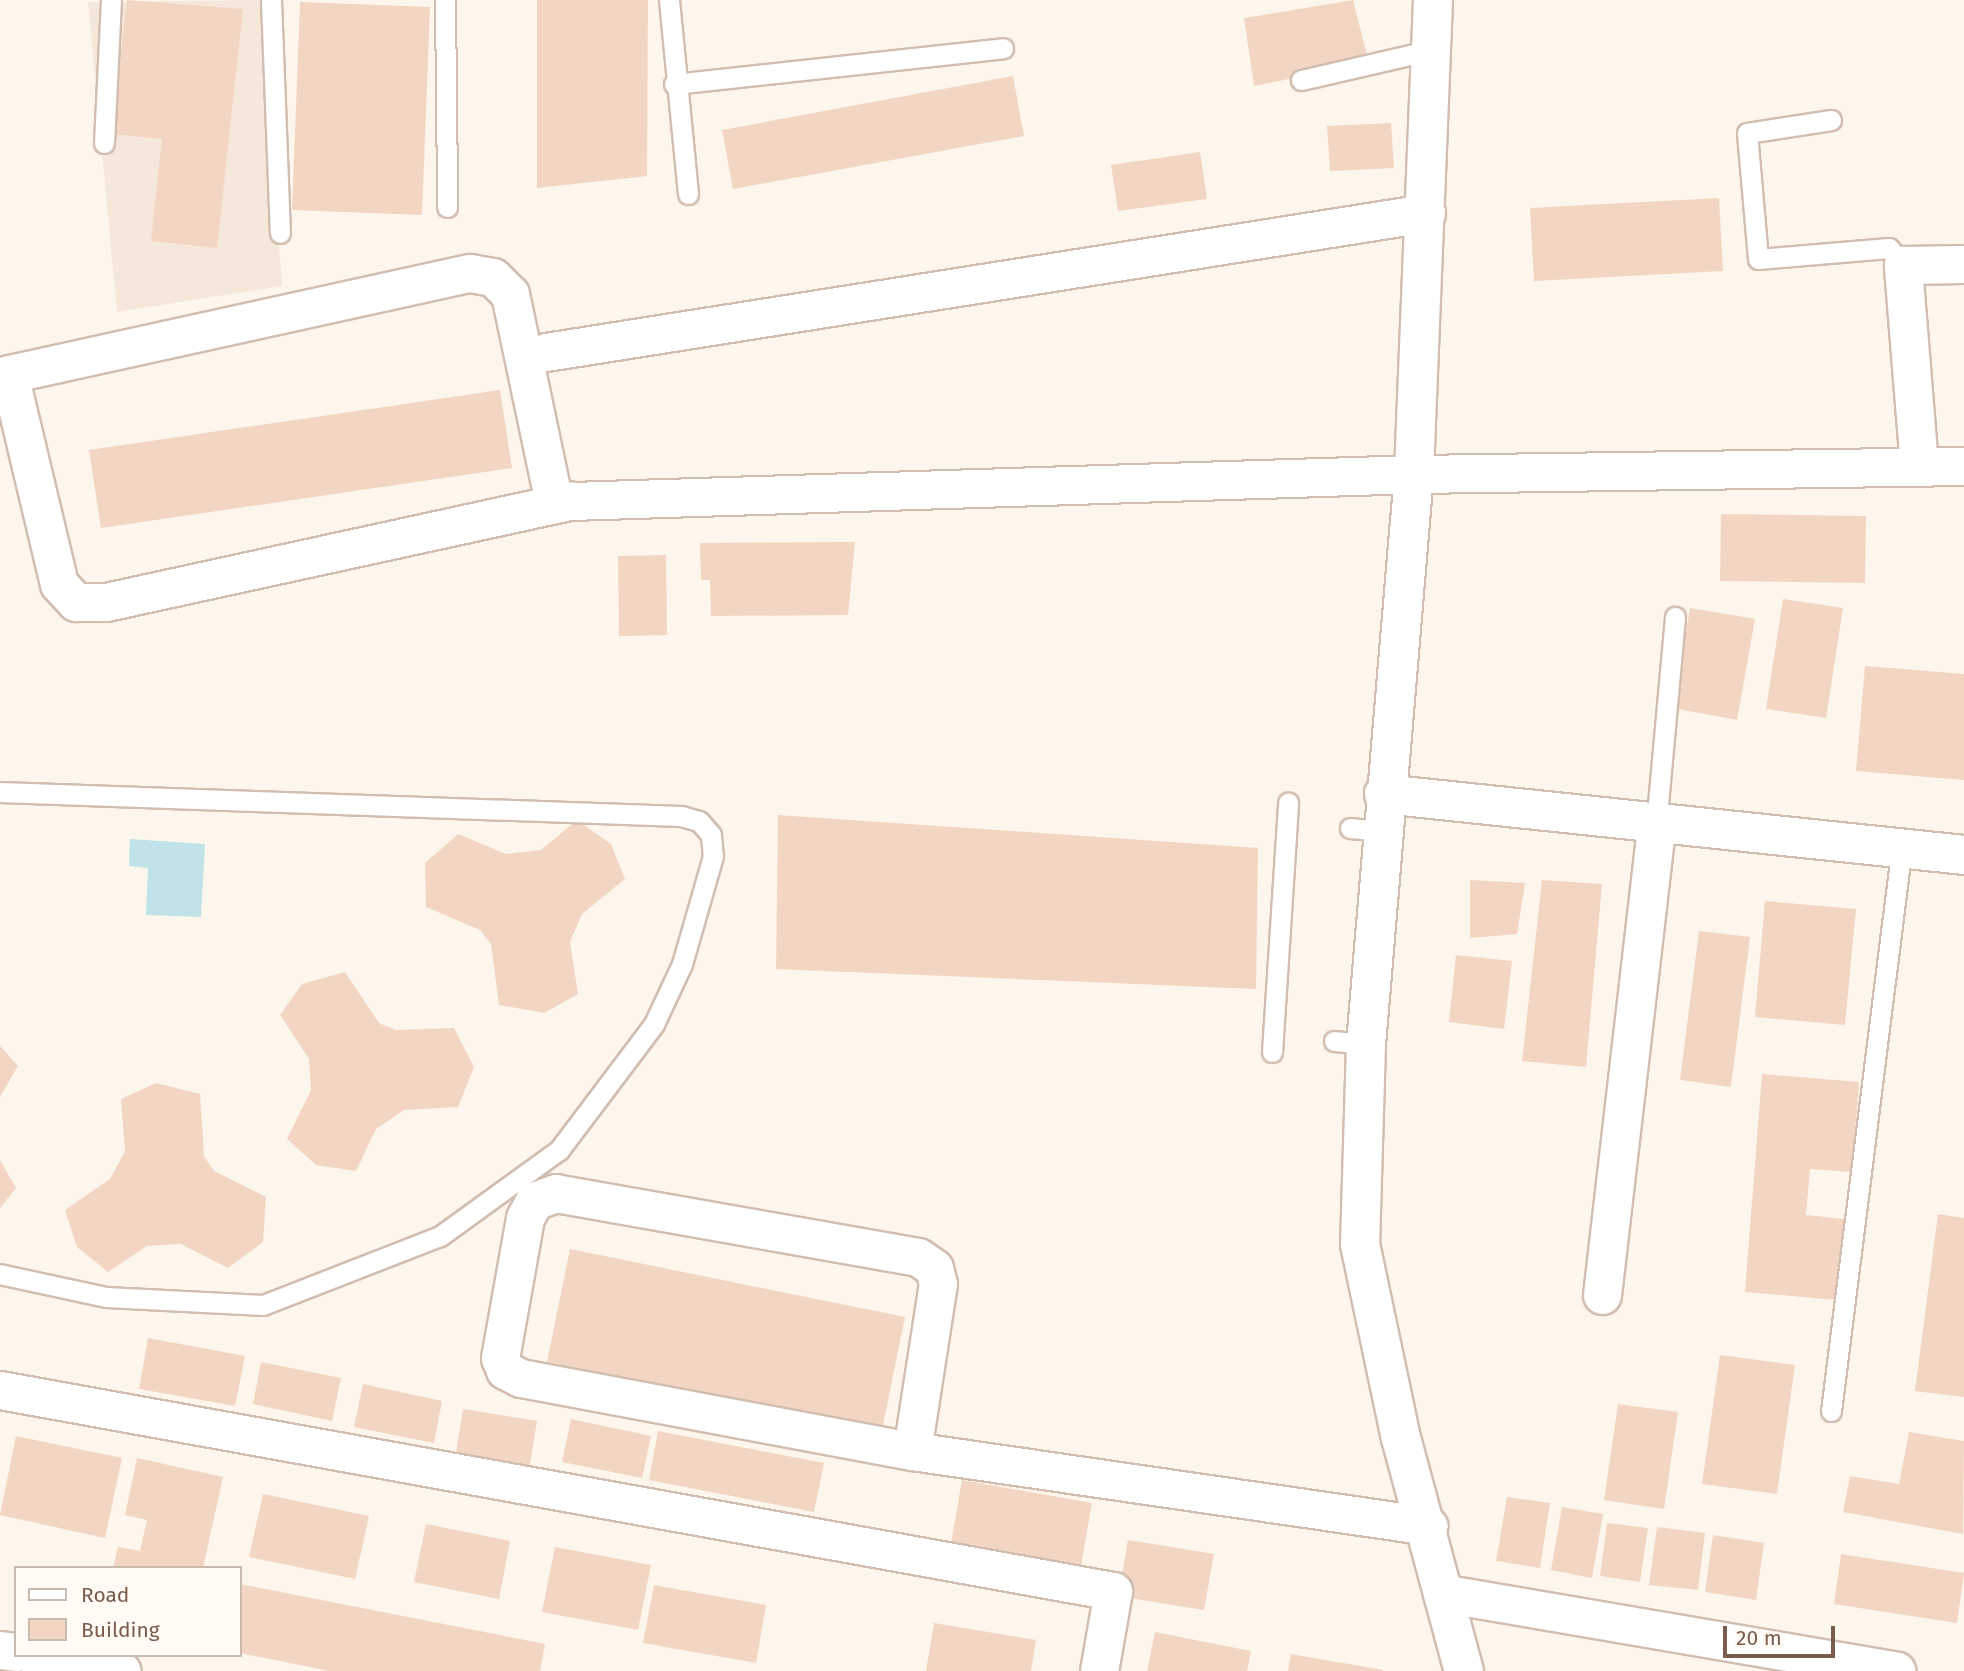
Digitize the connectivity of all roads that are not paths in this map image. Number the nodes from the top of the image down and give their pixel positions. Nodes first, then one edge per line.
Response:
1 (111, 0) edge
2 (271, 0) edge
3 (445, 0) edge
4 (669, 0) edge
5 (1433, 0) edge
6 (1003, 48) dead end
7 (1431, 50) junction
8 (1301, 80) dead end
9 (674, 84) junction
10 (1831, 120) dead end
11 (104, 143) dead end
12 (688, 194) dead end
13 (447, 207) dead end
14 (1426, 212) junction
15 (280, 233) dead end
16 (1964, 264) edge
17 (1903, 265) junction
18 (546, 352) dead end
19 (5, 375) edge
20 (1919, 466) junction
21 (1964, 466) edge
22 (1414, 474) junction
23 (554, 503) junction
24 (1675, 617) dead end
25 (0, 792) edge
26 (1384, 794) junction
27 (1288, 803) dead end
28 (1656, 826) junction
29 (1902, 845) junction
30 (1964, 855) edge
31 (1272, 1052) dead end
32 (0, 1274) edge
33 (1602, 1295) dead end
34 (0, 1390) edge
35 (1831, 1410) dead end
36 (912, 1451) junction
37 (1429, 1526) junction
38 (1442, 1593) junction
39 (43, 1657) edge
40 (122, 1671) edge
41 (1099, 1671) edge
42 (1464, 1671) edge
43 (1896, 1671) edge

1 - 11 lane
2 - 15 lane
3 - 13 lane
4 - 9 lane
5 - 7 street
6 - 9 lane
7 - 8 lane
7 - 14 street
9 - 12 lane
10 - 17 lane
14 - 18 street
14 - 22 street
16 - 17 street
17 - 20 street
19 - 23 street
19 - 23 street
20 - 21 street
20 - 22 street
22 - 23 street
22 - 26 street
24 - 28 lane
25 - 32 lane
26 - 28 street
26 - 37 street
27 - 31 lane
28 - 29 street
28 - 33 street
29 - 30 street
29 - 35 lane
34 - 41 street
36 - 36 street
36 - 37 street
37 - 38 street
38 - 42 street
38 - 43 street
39 - 40 street

